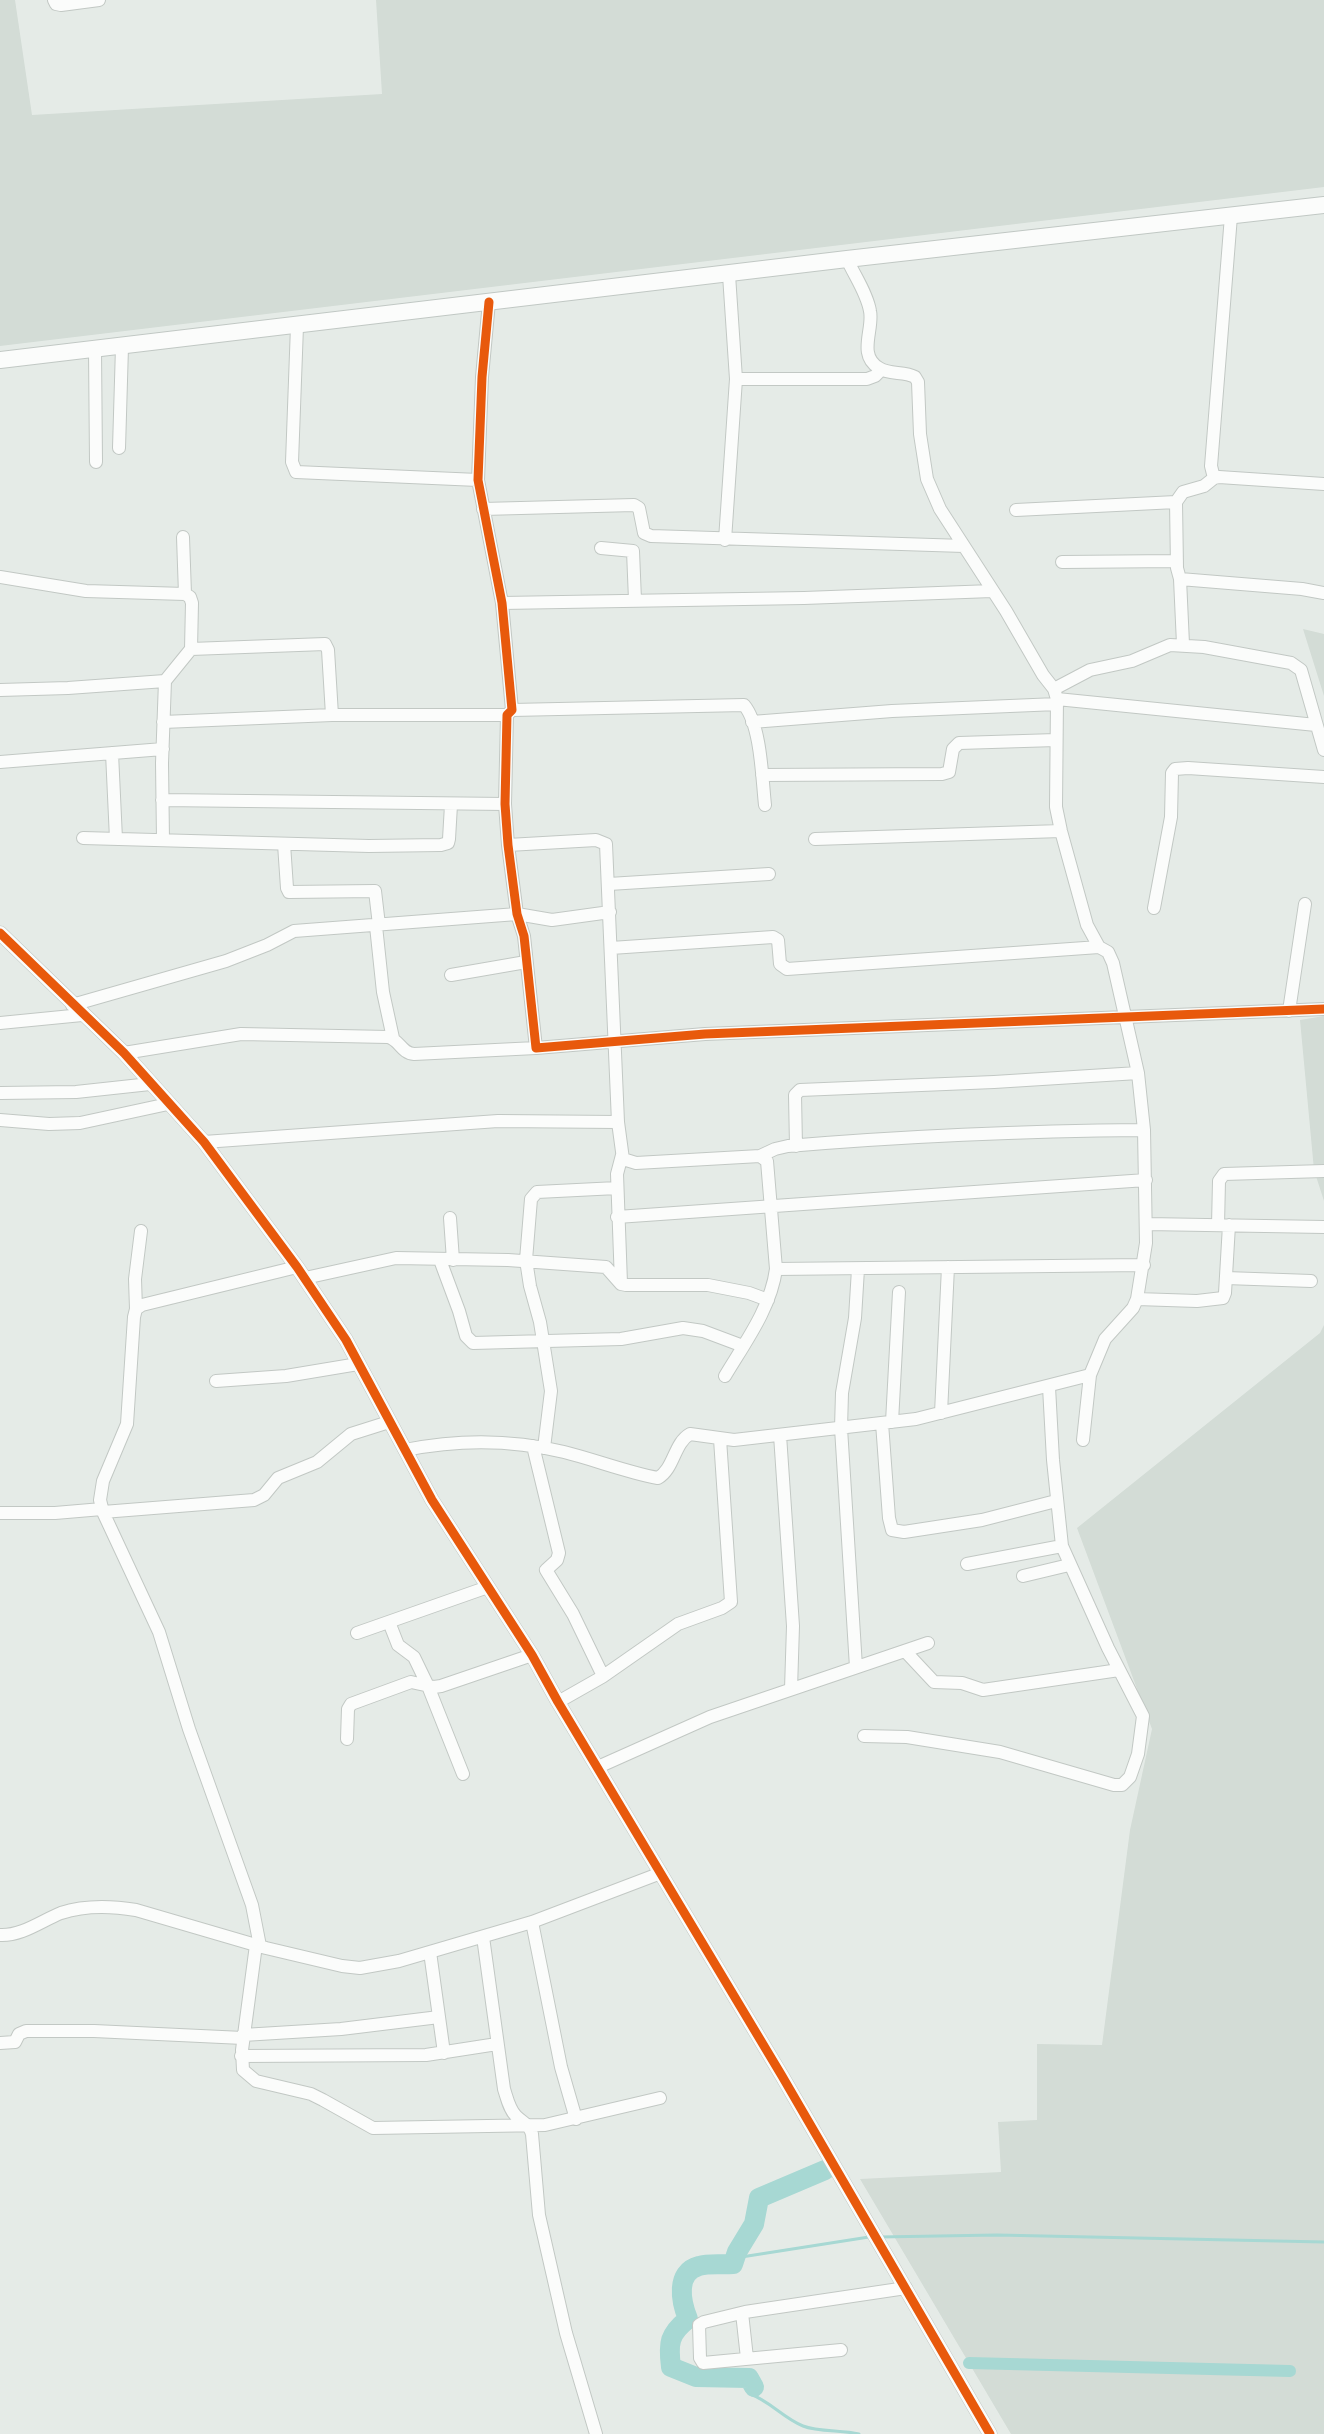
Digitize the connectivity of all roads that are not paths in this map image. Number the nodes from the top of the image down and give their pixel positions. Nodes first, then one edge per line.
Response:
1 (54, 0) edge
2 (99, 0) edge
3 (1324, 205) edge
4 (1232, 216) junction
5 (847, 259) junction
6 (729, 275) junction
7 (489, 302) junction
8 (297, 326) junction
9 (122, 347) junction
10 (95, 350) junction
11 (0, 360) edge
12 (881, 370) junction
13 (736, 379) junction
14 (119, 448) dead end
15 (96, 462) dead end
16 (1214, 478) junction
17 (478, 480) junction
18 (1324, 484) edge
19 (1176, 502) junction
20 (483, 509) junction
21 (1016, 510) dead end
22 (183, 537) dead end
23 (725, 540) junction
24 (964, 546) junction
25 (601, 548) dead end
26 (1177, 561) junction
27 (1062, 562) dead end
28 (0, 577) edge
29 (1180, 579) junction
30 (992, 591) junction
31 (1324, 593) edge
32 (185, 594) junction
33 (635, 600) junction
34 (502, 603) junction
35 (1183, 644) junction
36 (191, 649) junction
37 (165, 681) junction
38 (0, 690) edge
39 (1056, 698) junction
40 (509, 712) junction
41 (333, 715) junction
42 (163, 722) junction
43 (752, 722) junction
44 (1316, 725) junction
45 (1056, 740) junction
46 (163, 749) junction
47 (1324, 750) edge
48 (112, 753) junction
49 (0, 762) edge
50 (762, 775) junction
51 (1324, 777) edge
52 (162, 800) junction
53 (505, 804) junction
54 (451, 805) junction
55 (765, 805) dead end
56 (1061, 831) junction
57 (83, 838) dead end
58 (116, 839) junction
59 (815, 839) dead end
60 (163, 840) junction
61 (284, 844) junction
62 (508, 845) junction
63 (769, 874) dead end
64 (609, 884) junction
65 (1305, 904) dead end
66 (1154, 908) dead end
67 (610, 912) junction
68 (517, 914) junction
69 (377, 925) junction
70 (3, 940) edge
71 (1099, 947) junction
72 (611, 948) junction
73 (526, 962) junction
74 (450, 975) dead end
75 (1324, 1009) edge
76 (77, 1010) junction
77 (1289, 1011) junction
78 (1127, 1017) junction
79 (0, 1023) edge
80 (393, 1038) junction
81 (615, 1040) junction
82 (536, 1048) junction
83 (124, 1053) junction
84 (1138, 1073) junction
85 (150, 1084) junction
86 (0, 1093) edge
87 (168, 1104) junction
88 (0, 1120) edge
89 (618, 1122) junction
90 (1144, 1130) junction
91 (204, 1142) junction
92 (796, 1146) junction
93 (622, 1155) junction
94 (760, 1156) junction
95 (1324, 1171) edge
96 (1146, 1180) junction
97 (617, 1188) junction
98 (771, 1206) junction
99 (617, 1217) junction
100 (450, 1218) dead end
101 (1147, 1224) junction
102 (1224, 1225) junction
103 (1324, 1227) edge
104 (141, 1232) dead end
105 (446, 1260) junction
106 (526, 1260) junction
107 (1144, 1265) junction
108 (948, 1267) junction
109 (776, 1269) junction
110 (858, 1269) junction
111 (301, 1273) junction
112 (1226, 1278) junction
113 (1311, 1281) dead end
114 (621, 1284) junction
115 (899, 1292) dead end
116 (1137, 1299) junction
117 (768, 1300) junction
118 (136, 1309) junction
119 (543, 1341) junction
120 (743, 1346) junction
121 (358, 1364) junction
122 (1090, 1375) junction
123 (725, 1376) dead end
124 (216, 1381) dead end
125 (1049, 1387) junction
126 (941, 1413) junction
127 (389, 1422) junction
128 (887, 1422) junction
129 (841, 1428) junction
130 (780, 1435) junction
131 (720, 1439) junction
132 (1083, 1440) dead end
133 (538, 1447) junction
134 (405, 1450) junction
135 (1056, 1501) junction
136 (102, 1511) junction
137 (0, 1513) edge
138 (1062, 1546) junction
139 (967, 1563) dead end
140 (1069, 1565) junction
141 (1023, 1576) dead end
142 (488, 1587) junction
143 (389, 1622) junction
144 (357, 1633) dead end
145 (928, 1643) dead end
146 (905, 1651) junction
147 (532, 1655) junction
148 (856, 1667) junction
149 (1119, 1670) junction
150 (603, 1676) junction
151 (428, 1686) junction
152 (791, 1689) junction
153 (558, 1702) junction
154 (864, 1736) dead end
155 (347, 1739) dead end
156 (598, 1767) junction
157 (463, 1774) dead end
158 (661, 1874) junction
159 (532, 1922) junction
160 (0, 1935) edge
161 (483, 1937) junction
162 (258, 1945) junction
163 (430, 1952) junction
164 (439, 2017) junction
165 (243, 2036) junction
166 (0, 2043) edge
167 (497, 2044) junction
168 (444, 2053) junction
169 (241, 2056) junction
170 (660, 2098) dead end
171 (576, 2119) junction
172 (529, 2125) junction
173 (906, 2288) junction
174 (742, 2313) junction
175 (841, 2350) dead end
176 (747, 2358) junction
177 (596, 2434) edge
178 (990, 2434) edge

1 - 2 street
3 - 4 main road
4 - 5 main road
4 - 16 street
5 - 6 main road
5 - 12 street
6 - 7 main road
6 - 13 street
7 - 8 main road
7 - 17 street
8 - 9 main road
8 - 17 street
9 - 10 main road
9 - 14 street
10 - 11 main road
10 - 15 street
12 - 13 street
12 - 24 street
13 - 23 street
16 - 18 street
16 - 19 street
17 - 20 street
19 - 21 street
19 - 26 street
20 - 23 street
20 - 34 street
22 - 32 street
23 - 24 street
24 - 30 street
25 - 33 street
26 - 27 street
26 - 29 street
28 - 32 street
29 - 31 street
29 - 35 street
30 - 33 street
30 - 39 street
32 - 36 street
33 - 34 street
34 - 40 street
35 - 39 street
35 - 44 street
36 - 37 street
36 - 41 street
37 - 38 street
37 - 42 street
39 - 43 street
39 - 44 street
39 - 45 street
40 - 41 street
40 - 43 street
40 - 53 street
41 - 42 street
42 - 46 street
43 - 50 street
44 - 47 street
45 - 50 street
45 - 56 street
46 - 48 street
46 - 52 street
48 - 49 street
48 - 58 street
50 - 55 street
51 - 66 street
52 - 54 street
52 - 60 street
53 - 54 street
53 - 62 street
54 - 61 street
56 - 59 street
56 - 71 street
57 - 58 street
58 - 60 street
60 - 61 street
61 - 69 street
62 - 64 street
62 - 68 street
63 - 64 street
64 - 67 street
65 - 77 street
67 - 68 street
67 - 72 street
68 - 69 street
68 - 73 street
69 - 76 street
69 - 80 street
70 - 76 street
71 - 72 street
71 - 78 street
72 - 81 street
73 - 74 street
73 - 82 street
75 - 77 street
76 - 79 street
76 - 83 street
77 - 78 street
78 - 81 street
78 - 84 street
80 - 82 street
80 - 83 street
81 - 82 street
81 - 89 street
83 - 85 street
84 - 90 street
84 - 92 street
85 - 86 street
85 - 87 street
87 - 88 street
87 - 91 street
89 - 91 street
89 - 93 street
90 - 92 street
90 - 96 street
91 - 111 street
92 - 94 street
93 - 94 street
93 - 97 street
94 - 98 street
95 - 102 street
96 - 98 street
96 - 101 street
97 - 99 street
97 - 106 street
98 - 99 street
98 - 109 street
99 - 114 street
100 - 105 street
101 - 102 street
101 - 107 street
102 - 103 street
102 - 112 street
104 - 118 street
105 - 106 street
105 - 111 street
105 - 119 street
106 - 114 street
106 - 119 street
107 - 108 street
107 - 116 street
108 - 110 street
108 - 126 street
109 - 110 street
109 - 117 street
110 - 129 street
111 - 118 street
111 - 121 street
112 - 113 street
112 - 116 street
114 - 117 street
115 - 128 street
116 - 122 street
117 - 120 street
118 - 136 street
119 - 120 street
119 - 133 street
120 - 123 street
121 - 124 street
121 - 127 street
122 - 125 street
122 - 132 street
125 - 126 street
125 - 135 street
126 - 128 street
127 - 134 street
127 - 136 street
128 - 129 street
128 - 135 street
129 - 130 street
129 - 148 street
130 - 131 street
130 - 152 street
131 - 133 street
131 - 150 street
133 - 134 street
133 - 150 street
134 - 142 street
135 - 138 street
136 - 137 street
136 - 162 street
138 - 139 street
138 - 140 street
140 - 141 street
140 - 149 street
142 - 143 street
142 - 147 street
143 - 144 street
143 - 151 street
145 - 146 street
146 - 148 street
146 - 149 street
147 - 151 street
147 - 153 street
148 - 152 street
149 - 154 street
150 - 153 street
151 - 155 street
151 - 157 street
152 - 156 street
153 - 156 street
156 - 158 street
158 - 159 street
158 - 173 street
159 - 161 street
159 - 171 street
160 - 162 street
161 - 163 street
161 - 167 street
162 - 163 street
162 - 165 street
163 - 164 street
164 - 165 street
164 - 168 street
165 - 166 street
165 - 169 street
167 - 168 street
167 - 172 street
168 - 169 street
169 - 172 street
170 - 171 street
171 - 172 street
172 - 177 street
173 - 174 street
173 - 178 street
174 - 176 street
174 - 176 street
175 - 176 street

